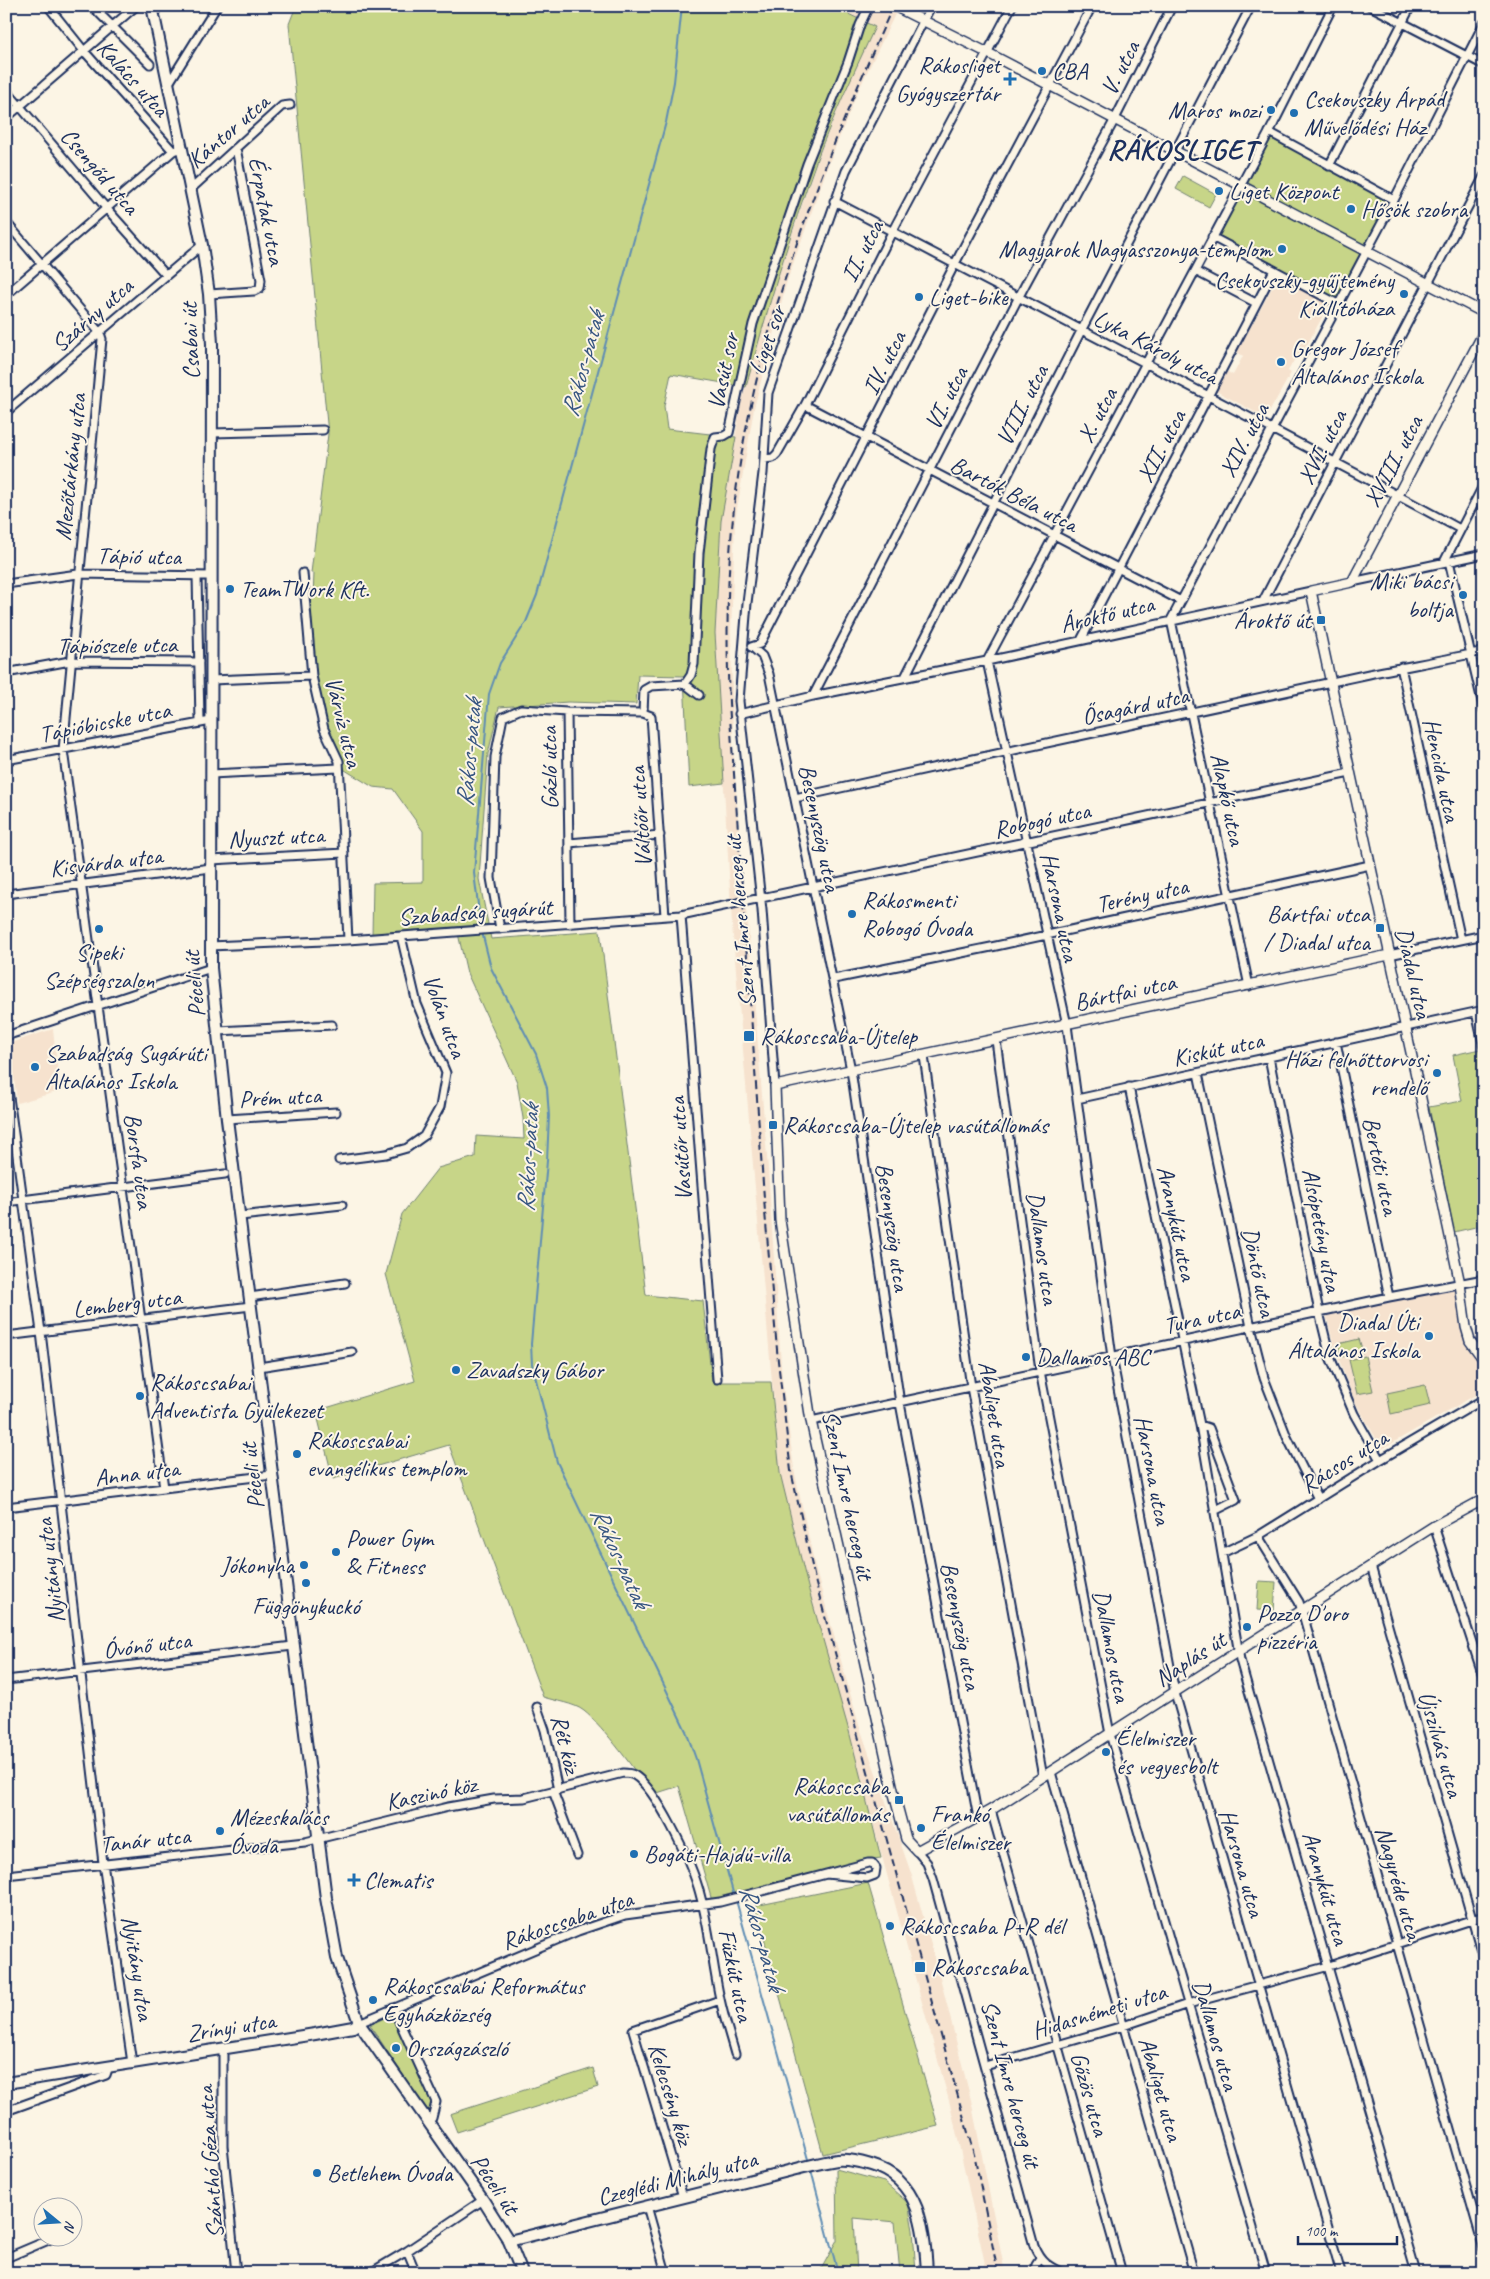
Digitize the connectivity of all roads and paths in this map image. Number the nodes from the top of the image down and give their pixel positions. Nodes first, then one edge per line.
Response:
1 (48, 6) edge
2 (92, 6) edge
3 (136, 6) edge
4 (152, 6) edge
5 (216, 6) edge
6 (870, 6) edge
7 (894, 6) edge
8 (931, 6) edge
9 (1012, 6) edge
10 (1092, 6) edge
11 (1172, 6) edge
12 (1251, 6) edge
13 (1333, 6) edge
14 (1370, 6) edge
15 (1412, 6) edge
16 (924, 20) junction
17 (1403, 23) junction
18 (1484, 23) edge
19 (112, 27) junction
20 (84, 51) junction
21 (988, 53) junction
22 (1467, 56) junction
23 (150, 64) dead end
24 (1484, 65) edge
25 (169, 83) junction
26 (1051, 86) junction
27 (6, 90) edge
28 (290, 105) dead end
29 (20, 106) junction
30 (6, 118) edge
31 (1115, 119) junction
32 (1269, 132) junction
33 (236, 148) junction
34 (178, 149) junction
35 (1176, 151) junction
36 (1329, 166) junction
37 (1484, 176) edge
38 (1240, 185) junction
39 (191, 189) junction
40 (1394, 200) junction
41 (834, 201) junction
42 (107, 209) junction
43 (6, 222) edge
44 (892, 232) junction
45 (1212, 237) junction
46 (202, 245) junction
47 (1366, 251) junction
48 (42, 264) junction
49 (955, 265) junction
50 (1274, 270) junction
51 (1195, 271) junction
52 (166, 275) junction
53 (1428, 284) junction
54 (209, 294) junction
55 (6, 295) edge
56 (1018, 298) junction
57 (1256, 303) junction
58 (1338, 304) junction
59 (1484, 313) edge
60 (1081, 331) junction
61 (1484, 332) edge
62 (100, 333) junction
63 (1146, 362) junction
64 (1209, 395) junction
65 (805, 405) junction
66 (6, 412) edge
67 (1272, 428) junction
68 (323, 430) dead end
69 (212, 433) junction
70 (867, 439) junction
71 (764, 459) junction
72 (1335, 462) junction
73 (930, 472) junction
74 (1484, 484) edge
75 (1398, 495) junction
76 (992, 504) junction
77 (1460, 529) junction
78 (1054, 536) junction
79 (1484, 554) edge
80 (1446, 561) junction
81 (1118, 569) junction
82 (303, 573) dead end
83 (78, 574) junction
84 (197, 576) junction
85 (212, 576) junction
86 (1352, 582) junction
87 (6, 584) edge
88 (1311, 591) junction
89 (1263, 601) junction
90 (1181, 602) junction
91 (1171, 620) junction
92 (1081, 640) junction
93 (745, 646) junction
94 (753, 648) junction
95 (1484, 651) edge
96 (1472, 654) junction
97 (70, 661) junction
98 (987, 661) junction
99 (199, 662) junction
100 (1401, 667) junction
101 (6, 673) edge
102 (312, 676) junction
103 (905, 677) junction
104 (211, 680) junction
105 (1331, 682) junction
106 (685, 684) junction
107 (698, 695) dead end
108 (813, 696) junction
109 (776, 705) junction
110 (1484, 710) edge
111 (567, 712) junction
112 (643, 713) junction
113 (1191, 713) junction
114 (740, 714) junction
115 (206, 721) junction
116 (63, 750) junction
117 (1006, 751) junction
118 (6, 760) edge
119 (339, 768) junction
120 (1350, 773) junction
121 (211, 774) junction
122 (795, 798) junction
123 (1211, 803) junction
124 (660, 835) junction
125 (1027, 842) junction
126 (569, 843) junction
127 (344, 853) junction
128 (211, 864) junction
129 (1370, 865) junction
130 (82, 884) junction
131 (814, 888) junction
132 (6, 894) edge
133 (1230, 894) junction
134 (761, 898) junction
135 (742, 903) joint
136 (681, 915) junction
137 (665, 916) junction
138 (570, 924) junction
139 (497, 929) junction
140 (1046, 935) junction
141 (1484, 935) edge
142 (401, 936) junction
143 (348, 940) junction
144 (1461, 940) junction
145 (210, 946) junction
146 (1389, 955) junction
147 (211, 968) junction
148 (834, 979) junction
149 (1249, 986) junction
150 (98, 1005) junction
151 (1480, 1011) edge
152 (332, 1025) dead end
153 (1067, 1025) junction
154 (1406, 1027) junction
155 (218, 1031) junction
156 (6, 1036) edge
157 (996, 1040) junction
158 (1336, 1042) junction
159 (1484, 1048) edge
160 (924, 1056) junction
161 (1269, 1057) junction
162 (851, 1070) junction
163 (1198, 1073) junction
164 (6, 1075) edge
165 (775, 1086) junction
166 (1129, 1087) junction
167 (1077, 1099) junction
168 (336, 1112) dead end
169 (227, 1118) junction
170 (339, 1160) dead end
171 (225, 1174) dead end
172 (124, 1187) junction
173 (23, 1200) junction
174 (6, 1202) edge
175 (342, 1205) dead end
176 (240, 1216) junction
177 (1484, 1279) edge
178 (345, 1283) dead end
179 (1460, 1284) junction
180 (1389, 1297) junction
181 (251, 1302) junction
182 (1319, 1312) junction
183 (143, 1319) junction
184 (1251, 1327) junction
185 (41, 1332) junction
186 (6, 1336) edge
187 (1182, 1342) junction
188 (352, 1352) dead end
189 (1112, 1357) junction
190 (1484, 1360) edge
191 (259, 1367) junction
192 (1040, 1371) junction
193 (716, 1379) dead end
194 (971, 1387) junction
195 (1484, 1399) edge
196 (900, 1403) junction
197 (810, 1421) junction
198 (1200, 1425) junction
199 (1380, 1460) junction
200 (272, 1475) junction
201 (164, 1488) junction
202 (1318, 1499) junction
203 (1484, 1499) edge
204 (61, 1501) junction
205 (6, 1507) edge
206 (1216, 1510) junction
207 (1434, 1526) junction
208 (1258, 1536) junction
209 (1222, 1553) junction
210 (1371, 1566) junction
211 (1302, 1611) junction
212 (293, 1646) junction
213 (1238, 1652) junction
214 (81, 1672) junction
215 (1484, 1679) edge
216 (6, 1680) edge
217 (1175, 1693) junction
218 (537, 1707) dead end
219 (1110, 1734) junction
220 (1047, 1774) junction
221 (556, 1791) junction
222 (991, 1810) junction
223 (978, 1818) junction
224 (318, 1840) junction
225 (917, 1851) junction
226 (577, 1855) dead end
227 (103, 1863) junction
228 (826, 1874) junction
229 (6, 1875) edge
230 (702, 1904) junction
231 (1484, 1916) edge
232 (1472, 1920) junction
233 (1397, 1944) junction
234 (1484, 1961) edge
235 (1329, 1966) junction
236 (1258, 1985) junction
237 (720, 2000) junction
238 (1188, 2004) junction
239 (393, 2008) junction
240 (359, 2023) junction
241 (1123, 2026) junction
242 (1057, 2044) junction
243 (223, 2049) junction
244 (735, 2054) dead end
245 (132, 2063) junction
246 (109, 2066) junction
247 (985, 2066) junction
248 (6, 2083) edge
249 (6, 2111) edge
250 (428, 2122) junction
251 (683, 2197) junction
252 (483, 2200) junction
253 (647, 2206) junction
254 (509, 2241) junction
255 (34, 2246) edge
256 (1484, 2249) edge
257 (407, 2251) junction
258 (6, 2258) edge
259 (1040, 2259) junction
260 (236, 2273) edge
261 (370, 2273) edge
262 (416, 2273) edge
263 (522, 2273) edge
264 (666, 2273) edge
265 (927, 2273) edge
266 (1035, 2273) edge
267 (1063, 2273) edge
268 (1122, 2273) edge
269 (1194, 2273) edge
270 (1266, 2273) edge
271 (1341, 2273) edge
272 (1416, 2273) edge

1 - 20 street, Kalács utca
2 - 19 street
3 - 19 street
4 - 25 main road, Csabai út
5 - 25 street
6 - 106 street, Vasút sor
7 - 16 street
8 - 16 street, Liget sor
9 - 21 street, II. utca
10 - 26 street, IV. utca
11 - 31 street, V. utca
12 - 35 street, VIII. utca
13 - 32 street, X. utca
14 - 17 street
15 - 17 street
16 - 21 street
16 - 41 street, Liget sor
17 - 22 street
17 - 36 street
18 - 22 street, XIV. utca
19 - 20 street
19 - 23 street
20 - 29 street
20 - 34 street, Kalács utca
21 - 26 street
21 - 44 street, II. utca
22 - 24 street
22 - 40 street, XIV. utca
25 - 34 main road, Csabai út
26 - 31 street
26 - 49 street, IV. utca
27 - 29 street, Csengőd utca
28 - 33 street, Kántor utca
29 - 30 street
29 - 42 street, Csengőd utca
31 - 35 street
31 - 56 street, VI. utca
32 - 36 street
32 - 38 street, X. utca
33 - 39 street, Kántor utca
33 - 54 street, Érpatak utca
34 - 39 main road, Csabai út
34 - 42 street
35 - 38 street
35 - 60 street, VIII. utca
36 - 40 street
37 - 53 street, XVI. utca
38 - 45 street, X. utca
38 - 47 street
39 - 46 main road, Csabai út
40 - 47 street, XIV. utca
41 - 44 street, Lyka Károly utca
41 - 71 street, Liget sor
42 - 48 street
42 - 52 street, Csengőd utca
43 - 48 street
44 - 49 street, Lyka Károly utca
44 - 65 street, II. utca
45 - 50 street
45 - 51 street, X. utca
46 - 52 street, Szárny utca
46 - 54 main road, Csabai út
47 - 53 street
47 - 58 street, XIV. utca
48 - 55 street
48 - 62 street
49 - 56 street, Lyka Károly utca
49 - 70 street, IV. utca
50 - 57 street, XII. utca
50 - 58 street
51 - 57 street
51 - 63 street, X. utca
52 - 62 street, Szárny utca
53 - 59 street
53 - 72 street, XVI. utca
54 - 69 main road, Csabai út
56 - 60 street, Lyka Károly utca
56 - 73 street, VI. utca
57 - 64 street, XII. utca
58 - 67 street, XIV. utca
60 - 63 street, Lyka Károly utca
60 - 76 street, VIII. utca
61 - 75 street, XVIII. utca
62 - 66 street, Szárny utca
62 - 83 street, Mezőtárkány utca
63 - 64 street, Lyka Károly utca
63 - 78 street, X. utca
64 - 67 street, Lyka Károly utca
64 - 81 street, XII. utca
65 - 70 street, Bartók Béla utca
65 - 71 street, II. utca
67 - 72 street, Lyka Károly utca
67 - 90 street, XIV. utca
68 - 69 street
69 - 85 main road, Csabai út
70 - 73 street, Bartók Béla utca
70 - 94 street, IV. utca
71 - 93 street, Liget sor
72 - 75 street, Lyka Károly utca
72 - 89 street, XVI. utca
73 - 76 street, Bartók Béla utca
73 - 108 street, VI. utca
74 - 77 street
75 - 77 street, Lyka Károly utca
75 - 86 street, XVIII. utca
76 - 78 street, Bartók Béla utca
76 - 103 street, VIII. utca
77 - 80 street
78 - 81 street, Bartók Béla utca
78 - 98 street, X. utca
79 - 80 street, Ároktő utca
80 - 86 street, Ároktő utca
80 - 96 street
81 - 90 street, Bartók Béla utca
81 - 92 street, XII. utca
82 - 102 street, Várvíz utca
83 - 84 street, Tápió utca
83 - 87 street, Tápió utca
83 - 97 street, Mezőtárkány utca
84 - 85 street, Tápió utca
84 - 99 street
85 - 104 main road, Csabai út
86 - 88 street, Ároktő utca
88 - 89 street, Ároktő utca
88 - 105 street, Diadal utca
89 - 91 street, Ároktő utca
90 - 91 street, XIV. utca
91 - 92 street, Ároktő utca
91 - 113 street, Alapkő utca
92 - 98 street, Ároktő utca
93 - 94 street
93 - 114 street, Liget sor
94 - 109 street, Besenyszög utca
95 - 96 street, Ősagárd utca
96 - 100 street, Ősagárd utca
96 - 110 street
97 - 99 street, Tápiószele utca
97 - 101 street, Tápiószele utca
97 - 116 street, Mezőtárkány utca
98 - 103 street, Ároktő utca
98 - 117 street, Harsona utca
99 - 115 street
100 - 105 street, Ősagárd utca
100 - 144 street, Hencida utca
102 - 104 street
102 - 119 street, Várvíz utca
103 - 108 street, Ároktő utca
104 - 115 main road, Péceli út
105 - 113 street, Ősagárd utca
105 - 120 street, Diadal utca
106 - 107 street
106 - 112 street
108 - 109 street, Ároktő utca
109 - 114 street, Ároktő utca
109 - 122 street, Besenyszög utca
111 - 112 street
111 - 126 street, Gázló utca
111 - 139 street, Gázló utca
112 - 124 street, Váltóőr utca
113 - 117 street, Ősagárd utca
113 - 123 street, Alapkő utca
114 - 134 street, Szent Imre herceg út
115 - 116 street, Tápióbicske utca
115 - 121 main road, Péceli út
116 - 118 street, Tápióbicske utca
116 - 130 street, Borsfa utca
117 - 122 street, Ősagárd utca
117 - 125 street, Harsona utca
119 - 121 street
119 - 127 street, Várvíz utca
120 - 123 street, Robogó utca
120 - 129 street, Diadal utca
121 - 128 main road, Péceli út
122 - 131 street, Besenyszög utca
123 - 125 street, Robogó utca
123 - 133 street, Alapkő utca
124 - 126 street
124 - 137 street, Váltóőr utca
125 - 131 street, Robogó utca
125 - 140 street, Harsona utca
126 - 138 street, Gázló utca
127 - 128 street, Nyuszt utca
127 - 143 street, Várvíz utca
128 - 130 street, Kisvárda utca
128 - 145 main road, Péceli út
129 - 133 street, Terény utca
129 - 146 street, Diadal utca
130 - 132 street, Kisvárda utca
130 - 150 street, Borsfa utca
131 - 134 street, Robogó utca
131 - 148 street, Besenyszög utca
133 - 140 street, Terény utca
133 - 149 street, Alapkő utca
134 - 135 street, Robogó utca
134 - 165 street, Szent Imre herceg út
135 - 136 street, Szabadság sugárút
136 - 137 street, Szabadság sugárút
136 - 193 street, Vasútőr utca
137 - 138 street, Szabadság sugárút
138 - 139 street, Szabadság sugárút
139 - 142 street, Szabadság sugárút
140 - 148 street, Terény utca
140 - 153 street, Harsona utca
141 - 144 street, Bártfai utca
142 - 143 street, Szabadság sugárút
142 - 170 street, Volán utca
143 - 145 street, Szabadság sugárút
144 - 146 street, Bártfai utca
145 - 147 main road, Péceli út
146 - 149 street, Bártfai utca
146 - 154 street, Diadal utca
147 - 150 street
147 - 155 main road, Péceli út
148 - 162 street, Besenyszög utca
149 - 153 street, Bártfai utca
150 - 156 street
150 - 172 street, Borsfa utca
151 - 154 street, Kiskút utca
151 - 159 street
152 - 155 street
153 - 157 street, Bártfai utca
153 - 167 street, Harsona utca
154 - 158 street, Kiskút utca
154 - 179 street, Diadal utca
155 - 169 main road, Péceli út
157 - 160 street, Bártfai utca
157 - 192 street, Dallamos utca
158 - 161 street, Kiskút utca
158 - 180 street, Bertóti utca
160 - 162 street, Bártfai utca
160 - 194 street, Abaliget utca
161 - 163 street, Kiskút utca
161 - 182 street, Alsópetény utca
162 - 165 street, Bártfai utca
162 - 196 street, Besenyszög utca
163 - 166 street, Kiskút utca
163 - 184 street, Döntő utca
164 - 173 street, Nyitány utca
165 - 197 street, Szent Imre herceg út
166 - 167 street, Kiskút utca
166 - 187 street, Aranykút utca
167 - 189 street, Harsona utca
168 - 169 street, Prém utca
169 - 176 main road, Péceli út
171 - 172 street
172 - 173 street
172 - 183 street, Borsfa utca
173 - 174 street
173 - 185 street, Nyitány utca
175 - 176 street
176 - 181 main road, Péceli út
177 - 179 street, Tura utca
178 - 181 street, Lemberg utca
179 - 180 street, Tura utca
179 - 190 street, Diadal utca
180 - 182 street, Tura utca
181 - 183 street, Lemberg utca
181 - 191 main road, Péceli út
182 - 184 street, Tura utca
182 - 199 street, Alsópetény utca
183 - 185 street, Lemberg utca
183 - 201 street, Borsfa utca
184 - 187 street, Tura utca
184 - 202 street, Döntő utca
185 - 186 street, Lemberg utca
185 - 204 street, Nyitány utca
187 - 189 street, Tura utca
187 - 198 street, Aranykút utca
188 - 191 street
189 - 192 street, Tura utca
189 - 217 street, Harsona utca
191 - 200 main road, Péceli út
192 - 194 street, Tura utca
192 - 219 street, Dallamos utca
194 - 196 street, Tura utca
194 - 220 street, Abaliget utca
195 - 199 street, Rácsos utca
196 - 197 street, Tura utca
196 - 223 street, Besenyszög utca
197 - 225 street, Szent Imre herceg út
198 - 206 street, Aranykút utca
198 - 206 street, Aranykút utca
199 - 202 street, Rácsos utca
200 - 201 street, Anna utca
200 - 212 main road, Péceli út
201 - 204 street, Anna utca
202 - 208 street, Rácsos utca
203 - 207 street, Naplás út
204 - 205 street, Anna utca
204 - 214 street, Nyitány utca
206 - 209 street, Aranykút utca
207 - 210 street, Naplás út
207 - 215 street
208 - 209 street, Rácsos utca
208 - 211 street, Nagyréde utca
209 - 213 street, Aranykút utca
210 - 211 street, Naplás út
210 - 232 street, Újszilvás utca
211 - 213 street, Naplás út
211 - 233 street, Nagyréde utca
212 - 214 street, Óvónő utca
212 - 224 main road, Péceli út
213 - 217 street, Naplás út
213 - 235 street, Aranykút utca
214 - 216 street, Óvónő utca
214 - 227 street, Nyitány utca
217 - 219 street, Naplás út
217 - 236 street, Harsona utca
218 - 221 street, Rét köz
219 - 220 street, Naplás út
219 - 238 street, Dallamos utca
220 - 222 street, Naplás út
220 - 241 street, Abaliget utca
221 - 224 street, Kaszinó köz
221 - 226 street
221 - 230 street, Kaszinó köz
222 - 223 street, Naplás út
222 - 242 street, Gőzös utca
223 - 225 street, Naplás út
224 - 227 street, Tanár utca
224 - 240 main road, Péceli út
225 - 247 street, Szent Imre herceg út
227 - 229 street, Tanár utca
227 - 245 street, Nyitány utca
228 - 228 street, Rákoscsaba utca
228 - 230 street, Rákoscsaba utca
230 - 237 street, Fűzkút utca
230 - 239 street, Rákoscsaba utca
231 - 232 street, Hidasnémeti utca
232 - 233 street, Hidasnémeti utca
232 - 234 street, Újszilvás utca
233 - 235 street, Hidasnémeti utca
233 - 256 street, Nagyréde utca
235 - 236 street, Hidasnémeti utca
235 - 272 street, Aranykút utca
236 - 238 street, Hidasnémeti utca
236 - 271 street, Harsona utca
237 - 244 street, Fűzkút utca
237 - 251 street, Kelecsény köz
238 - 241 street, Hidasnémeti utca
238 - 270 street, Dallamos utca
239 - 240 street, Rákoscsaba utca
239 - 250 street
240 - 243 main road, Zrínyi utca
240 - 250 main road, Péceli út
241 - 242 street, Hidasnémeti utca
241 - 269 street, Abaliget utca
242 - 247 street, Hidasnémeti utca
242 - 268 street, Gőzös utca
243 - 245 main road, Zrínyi utca
243 - 260 street, Szánthó Géza utca
245 - 246 main road, Zrínyi utca
246 - 248 main road, Zrínyi utca
246 - 249 street
247 - 259 street, Szent Imre herceg út
250 - 252 main road, Péceli út
251 - 253 main road, Czeglédi Mihály utca
251 - 265 main road, Czeglédi Mihály utca
252 - 254 main road, Péceli út
252 - 257 street
253 - 254 main road, Czeglédi Mihály utca
253 - 264 street
254 - 263 main road, Péceli út
255 - 258 street
257 - 261 street
257 - 262 street
259 - 266 street
259 - 267 street

